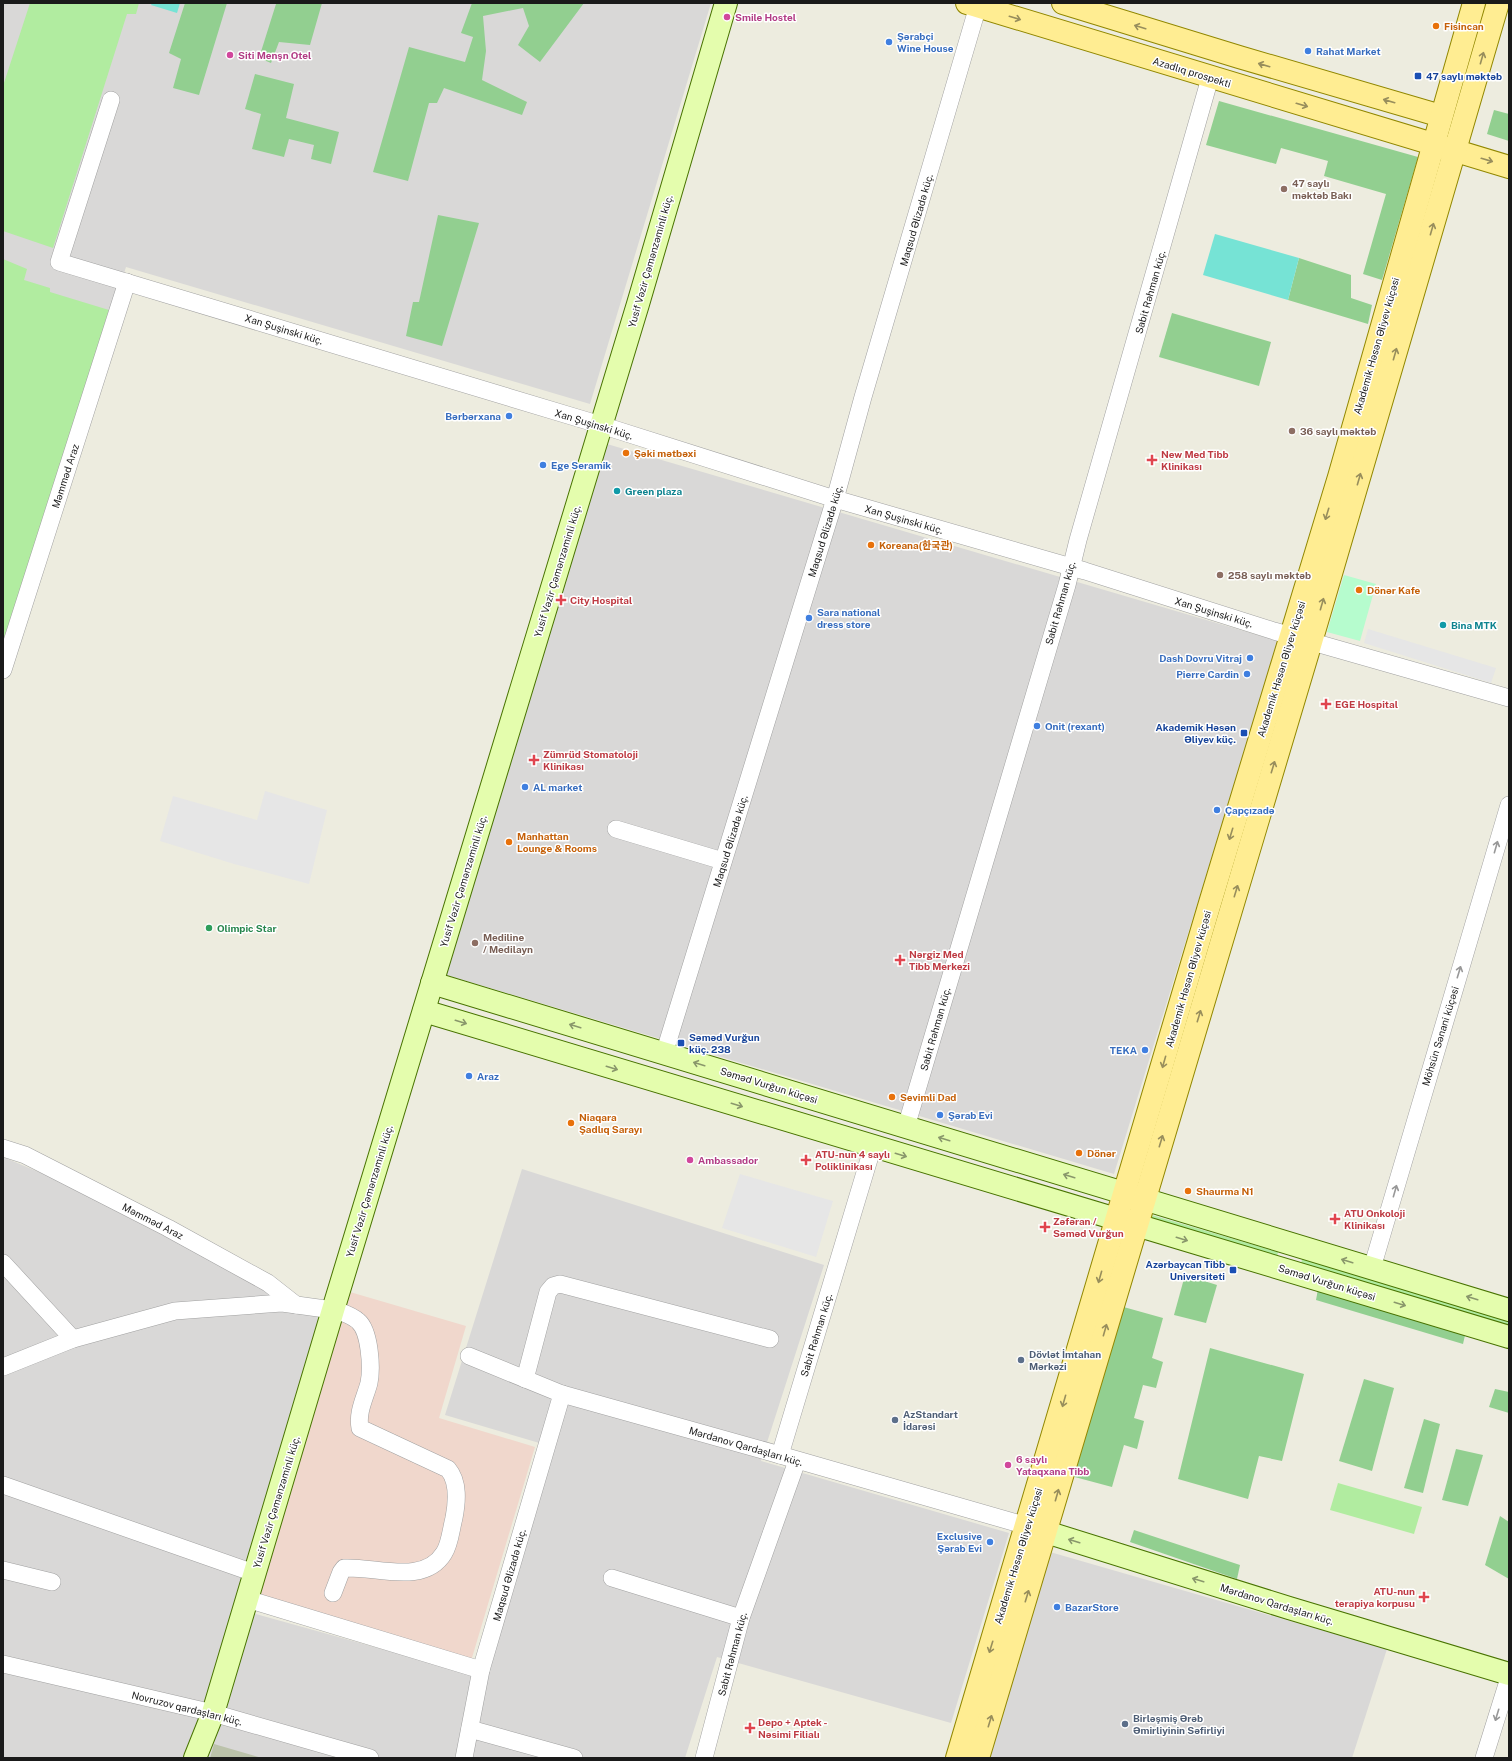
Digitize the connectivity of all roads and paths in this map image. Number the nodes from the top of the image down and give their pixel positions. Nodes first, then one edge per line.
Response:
1 (726, 3) edge
2 (1063, 3) edge
3 (1474, 3) edge
4 (1498, 3) edge
5 (972, 5) edge
6 (1210, 78) junction
7 (111, 100) dead end
8 (1438, 110) junction
9 (1426, 150) junction
10 (1456, 158) junction
11 (1509, 167) edge
12 (127, 282) junction
13 (601, 425) junction
14 (835, 499) junction
15 (1071, 567) junction
16 (1301, 638) junction
17 (3, 670) edge
18 (1509, 698) edge
19 (1509, 805) edge
20 (616, 829) dead end
21 (724, 861) junction
22 (432, 983) junction
23 (424, 1011) junction
24 (664, 1054) junction
25 (906, 1127) junction
26 (873, 1146) junction
27 (3, 1148) edge
28 (1132, 1195) junction
29 (1123, 1228) junction
30 (1296, 1245) junction
31 (3, 1263) edge
32 (1372, 1268) junction
33 (1289, 1271) junction
34 (296, 1305) junction
35 (333, 1309) junction
36 (1509, 1310) edge
37 (1509, 1337) edge
38 (73, 1339) junction
39 (770, 1339) dead end
40 (469, 1356) dead end
41 (3, 1367) edge
42 (525, 1379) junction
43 (562, 1394) junction
44 (780, 1455) junction
45 (797, 1460) junction
46 (3, 1485) edge
47 (1036, 1529) junction
48 (3, 1570) edge
49 (254, 1573) junction
50 (612, 1578) dead end
51 (52, 1582) dead end
52 (333, 1593) dead end
53 (247, 1599) junction
54 (741, 1618) junction
55 (3, 1664) edge
56 (481, 1670) junction
57 (1509, 1674) edge
58 (1509, 1678) edge
59 (212, 1713) junction
60 (470, 1729) junction
61 (195, 1758) edge
62 (370, 1758) edge
63 (464, 1758) edge
64 (574, 1758) edge
65 (704, 1758) edge
66 (957, 1758) edge
67 (978, 1758) edge
68 (1484, 1758) edge

1 - 13 main road, Yusif Vəzir Çəmənzəminli küç.
8 -> 2 main road
3 - 8 main road
10 -> 4 main road, Akademik Həsən Əliyev küçəsi
5 -> 6 main road, Azadlıq prospekti
5 - 14 street, Maqsud Əlizadə küç.
6 -> 9 main road, Azadlıq prospekti
6 - 15 street, Sabit Rəhman küç.
7 - 12 street, Xan Şuşinski küç.
8 - 9 main road, Akademik Həsən Əliyev küçəsi
9 - 10 main road, Azadlıq prospekti
9 -> 16 main road, Akademik Həsən Əliyev küçəsi
10 -> 11 main road
16 -> 10 main road, Akademik Həsən Əliyev küçəsi
12 - 13 street, Xan Şuşinski küç.
12 - 17 street, Məmməd Araz
13 - 14 street, Xan Şuşinski küç.
13 - 22 main road, Yusif Vəzir Çəmənzəminli küç.
14 - 15 street, Xan Şuşinski küç.
14 - 21 street, Maqsud Əlizadə küç.
15 - 16 street, Xan Şuşinski küç.
15 - 25 street, Sabit Rəhman küç.
16 - 18 street, Xan Şuşinski küç.
16 - 28 main road, Akademik Həsən Əliyev küçəsi
32 -> 19 street, Möhsün Sənani küçəsi
20 - 21 street
21 - 24 street, Maqsud Əlizadə küç.
22 - 23 main road, Yusif Vəzir Çəmənzəminli küç.
24 -> 22 main road, Səməd Vurğun küçəsi
23 -> 26 main road, Səməd Vurğun küçəsi
23 - 35 main road, Yusif Vəzir Çəmənzəminli küç.
25 -> 24 main road, Səməd Vurğun küçəsi
28 -> 25 main road, Səməd Vurğun küçəsi
26 -> 29 main road, Səməd Vurğun küçəsi
26 - 44 street, Sabit Rəhman küç.
27 - 34 street, Məmməd Araz
28 - 29 main road, Akademik Həsən Əliyev küçəsi
28 - 30 main road, Səməd Vurğun küçəsi
29 -> 33 main road, Səməd Vurğun küçəsi
29 - 47 main road, Akademik Həsən Əliyev küçəsi
32 -> 30 main road, Səməd Vurğun küçəsi
30 - 33 main road
31 - 38 street
36 -> 32 main road, Səməd Vurğun küçəsi
33 -> 37 main road, Səməd Vurğun küçəsi
34 - 35 street
34 - 38 street
35 - 49 main road, Yusif Vəzir Çəmənzəminli küç.
35 - 52 street
38 - 41 street
39 - 42 street
40 - 42 street, Mərdanov Qardaşları küç.
42 - 43 street, Mərdanov Qardaşları küç.
43 - 44 street, Mərdanov Qardaşları küç.
43 - 56 street, Maqsud Əlizadə küç.
44 - 45 street, Mərdanov Qardaşları küç.
45 - 47 street, Mərdanov Qardaşları küç.
45 - 54 street, Sabit Rəhman küç.
46 - 49 street
57 -> 47 main road, Mərdanov Qardaşları küç.
47 -> 66 main road, Akademik Həsən Əliyev küçəsi
67 -> 47 main road, Akademik Həsən Əliyev küçəsi
48 - 51 street
49 - 53 main road, Yusif Vəzir Çəmənzəminli küç.
50 - 54 street
53 - 56 street
53 - 59 main road, Yusif Vəzir Çəmənzəminli küç.
54 - 65 street, Sabit Rəhman küç.
55 - 59 street, Novruzov qardaşları küç.
56 - 60 street, Maqsud Əlizadə küç.
58 -> 68 street
59 - 61 main road, Yusif Vəzir Çəmənzəminli küç.
59 - 62 street, Novruzov qardaşları küç.
60 - 63 street, Maqsud Əlizadə küç.
60 - 64 street

